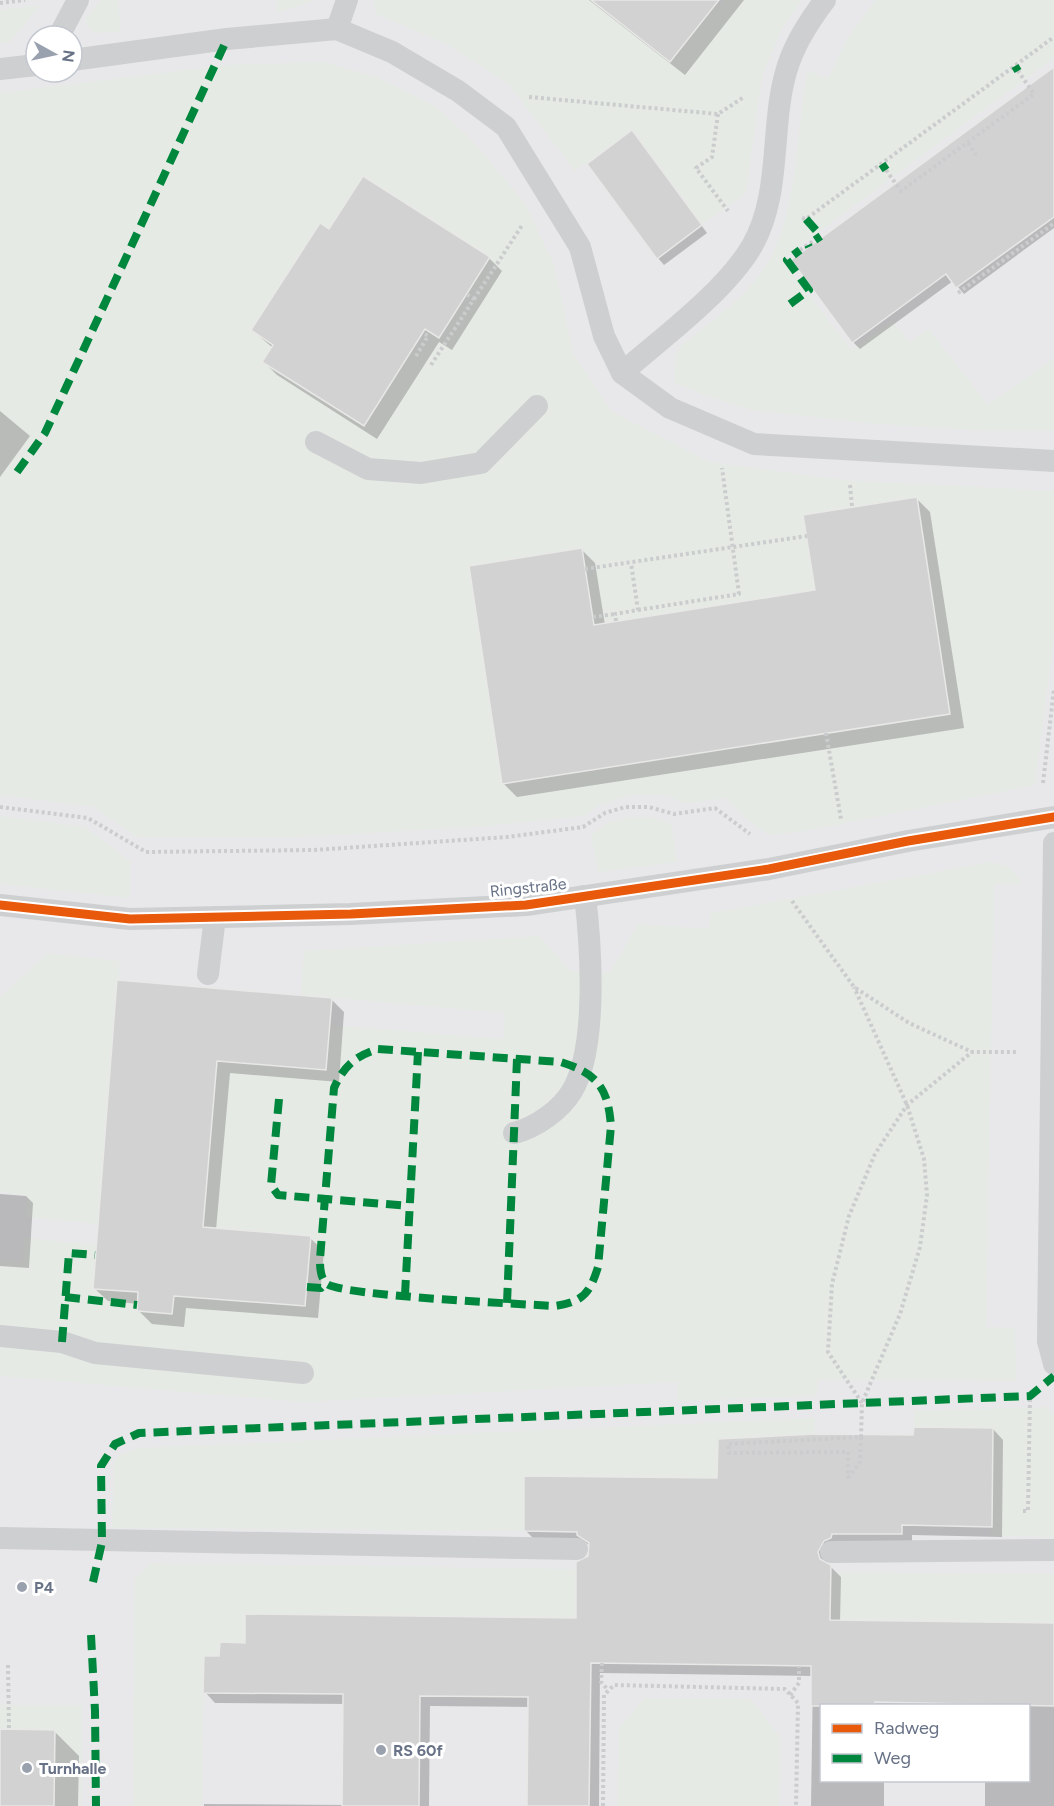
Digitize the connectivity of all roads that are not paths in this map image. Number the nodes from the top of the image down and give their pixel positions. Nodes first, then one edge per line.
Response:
1 (78, 0) edge
2 (347, 0) edge
3 (825, 0) edge
4 (65, 24) edge
5 (337, 29) junction
6 (84, 58) edge
7 (24, 66) edge
8 (0, 69) edge
9 (622, 373) junction
10 (537, 406) dead end
11 (316, 442) dead end
12 (1054, 461) edge
13 (1054, 817) edge
14 (1054, 843) edge
15 (585, 896) junction
16 (0, 905) edge
17 (215, 917) junction
18 (208, 974) dead end
19 (1052, 1052) edge
20 (514, 1133) dead end
21 (0, 1336) edge
22 (1054, 1364) edge
23 (303, 1373) dead end
24 (0, 1538) edge
25 (577, 1549) dead end
26 (1054, 1550) edge
27 (831, 1551) dead end

1 - 4 lane
2 - 5 lane
3 - 9 lane
5 - 6 lane
5 - 9 lane
7 - 8 lane
9 - 12 lane
10 - 11 lane
13 - 15 lane, Ringstraße
14 - 19 lane
15 - 17 lane, Ringstraße
15 - 20 lane
16 - 17 lane, Ringstraße
17 - 18 lane
19 - 22 lane
21 - 23 lane
24 - 25 lane
26 - 27 lane

